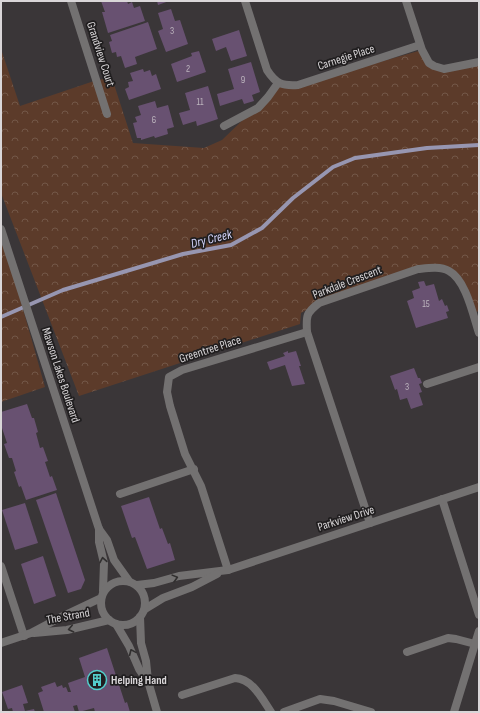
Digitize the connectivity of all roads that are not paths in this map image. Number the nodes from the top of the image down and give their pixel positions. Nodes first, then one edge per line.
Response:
1 (71, 1) edge
2 (245, 1) edge
3 (406, 1) edge
4 (420, 45) junction
5 (479, 62) edge
6 (278, 83) junction
7 (107, 114) dead end
8 (224, 126) dead end
9 (1, 229) edge
10 (307, 332) junction
11 (479, 332) edge
12 (479, 367) edge
13 (427, 384) dead end
14 (194, 469) junction
15 (479, 487) edge
16 (120, 494) dead end
17 (442, 499) junction
18 (370, 523) junction
19 (99, 528) junction
20 (1, 566) edge
21 (225, 571) junction
22 (133, 583) junction
23 (102, 595) junction
24 (145, 609) junction
25 (479, 615) edge
26 (140, 617) junction
27 (112, 622) junction
28 (479, 630) edge
29 (27, 634) junction
30 (1, 643) edge
31 (475, 644) junction
32 (407, 652) dead end
33 (148, 681) junction
34 (182, 695) dead end
35 (157, 712) edge
36 (271, 712) edge
37 (284, 712) edge
38 (371, 712) edge
39 (454, 712) edge

1 - 7 street, Grandview Court
2 - 6 street
3 - 4 street
4 - 5 street
4 - 6 street, Carnegie Place
6 - 8 street
9 - 19 street, Mawson Lakes Boulevard
10 - 11 street, Parkdale Crescent
10 - 14 street, Greentree Place
10 - 18 street, Parkdale Crescent
12 - 13 street
14 - 16 street
14 - 21 street, Greentree Place
15 - 17 street, Parkview Drive
17 - 18 street, Parkview Drive
17 - 25 street
18 - 21 street, Parkview Drive
19 - 22 street, Mawson Lakes Boulevard
23 -> 19 street, Mawson Lakes Boulevard
20 - 29 street
22 -> 21 street, Parkview Drive
21 - 24 street, Parkview Drive
22 - 23 street
22 - 24 street
23 - 27 street
23 - 29 street, The Strand
24 - 26 street
26 - 27 street
26 - 33 street
27 -> 29 street, The Strand
33 -> 27 street
28 - 31 street
29 - 30 street, The Strand
31 - 32 street
31 - 39 street
33 - 35 street
34 - 36 street
37 - 38 street

